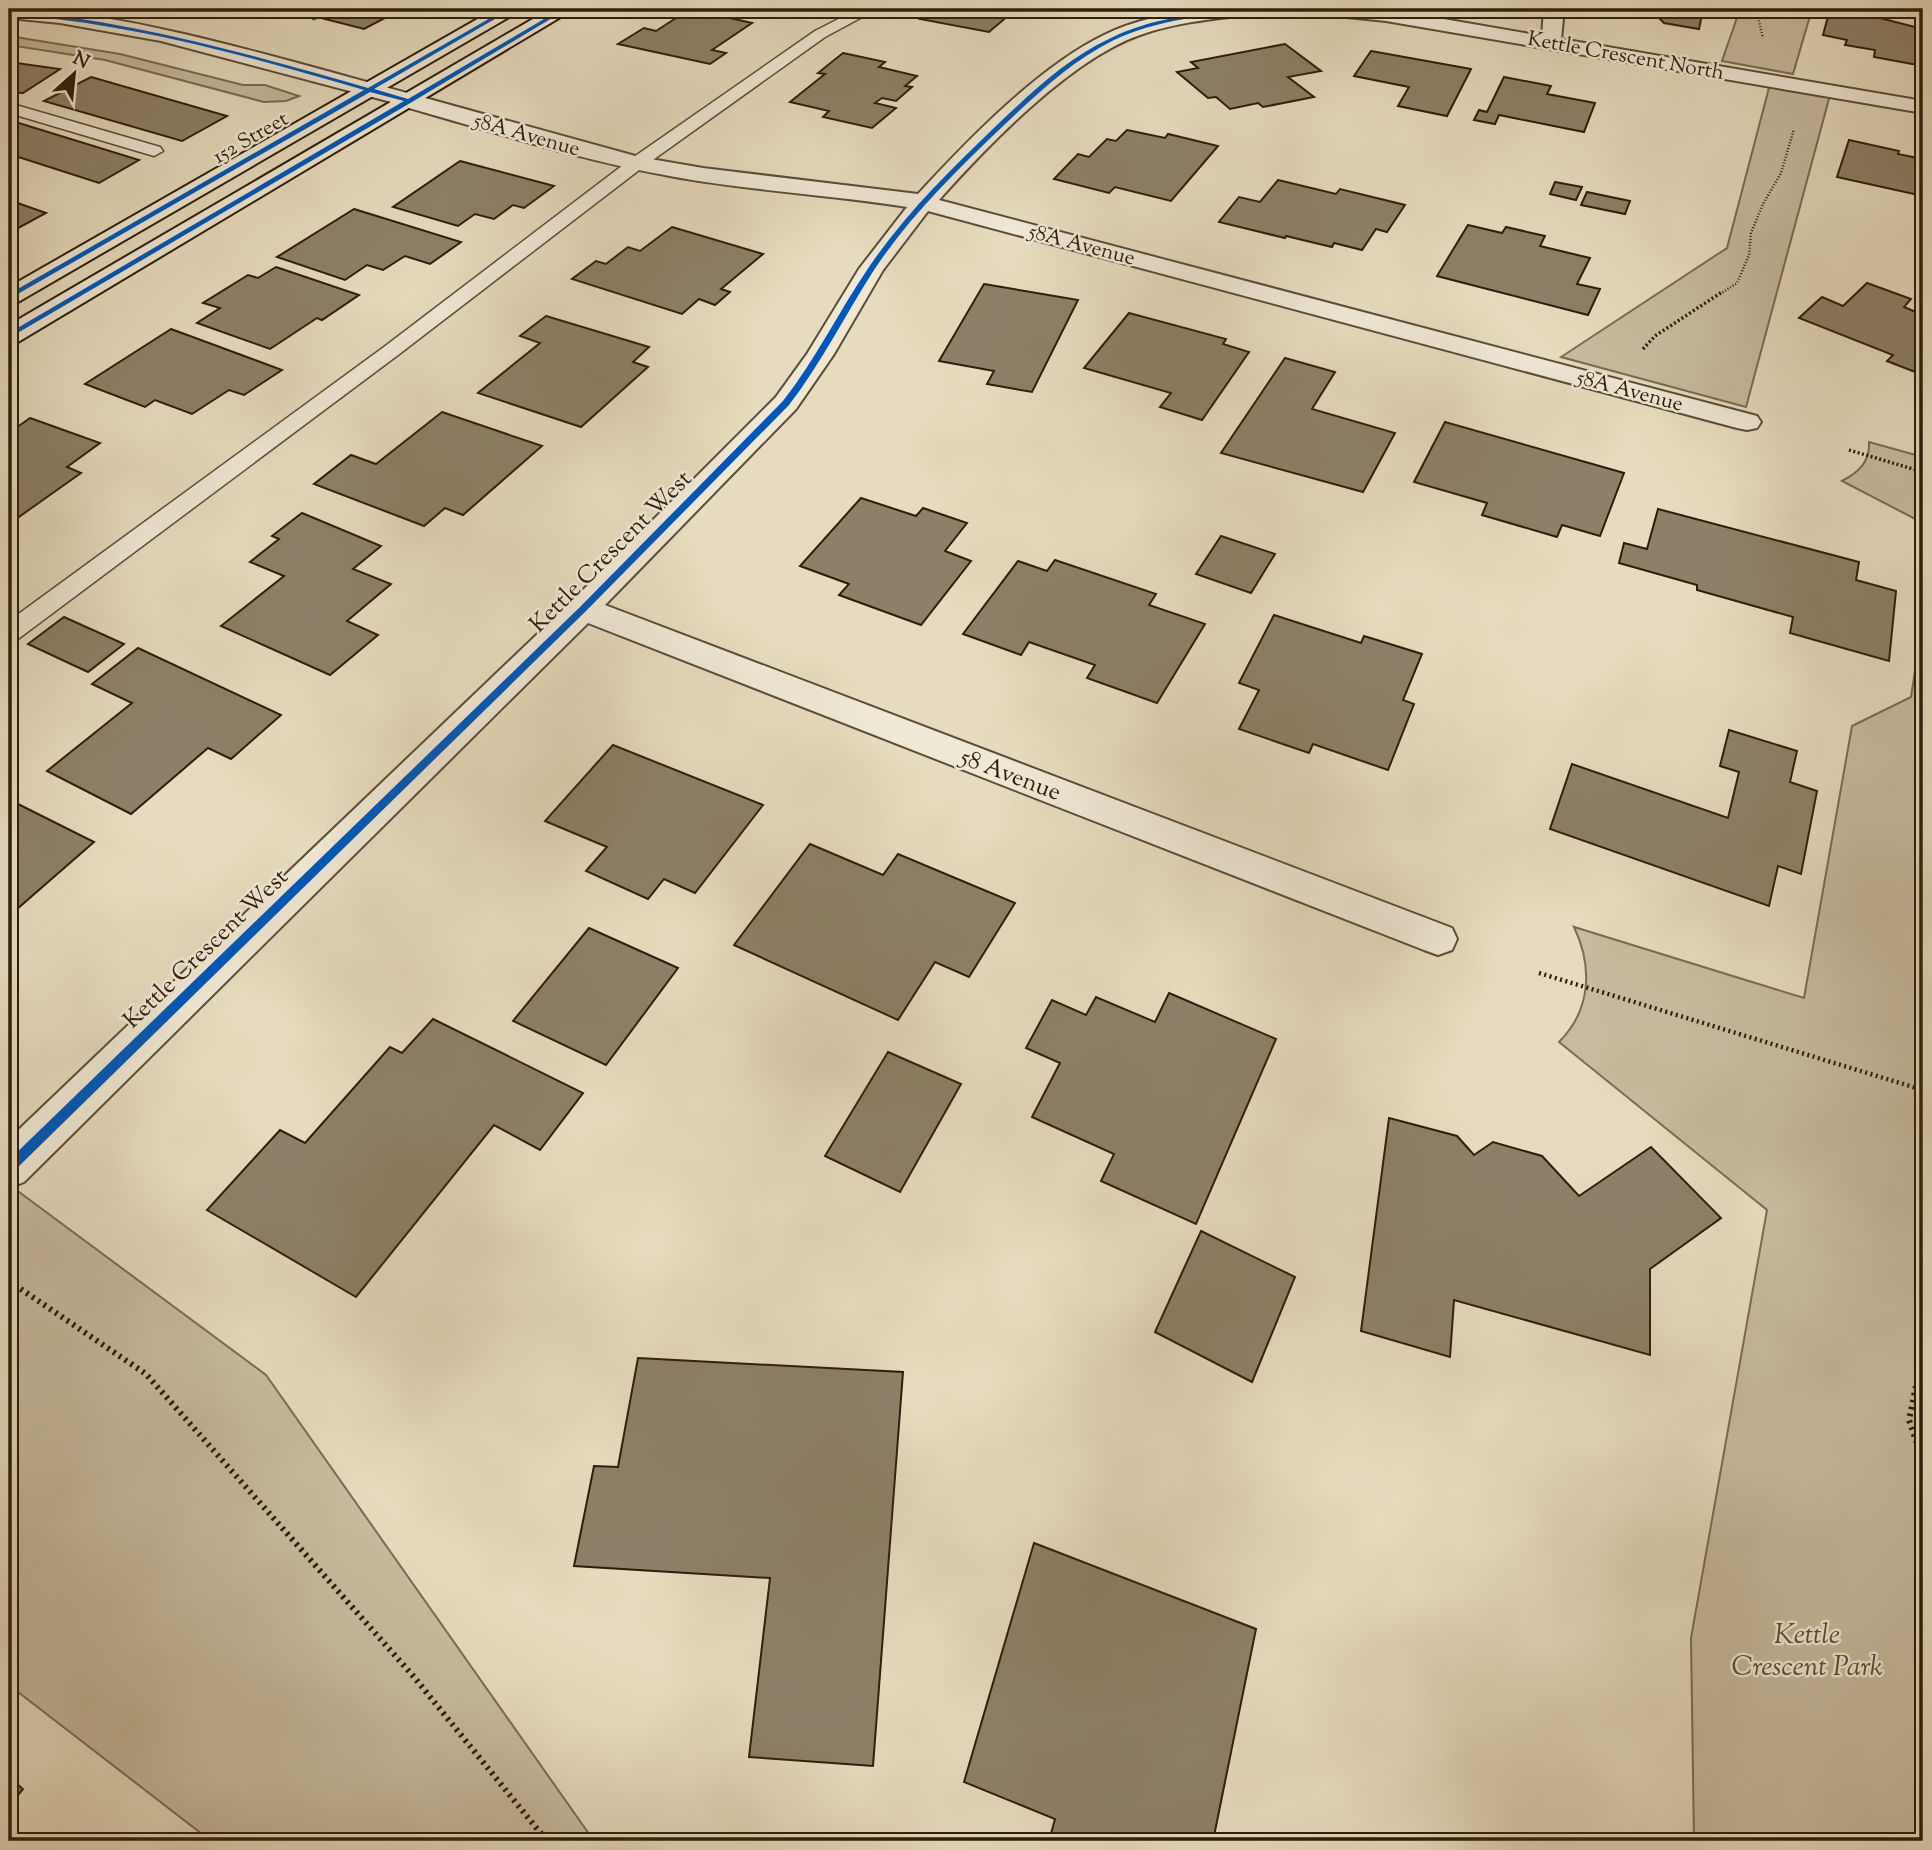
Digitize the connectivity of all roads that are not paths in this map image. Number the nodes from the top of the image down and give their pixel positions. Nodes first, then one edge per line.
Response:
1 (509, 9) edge
2 (564, 9) edge
3 (869, 9) edge
4 (1245, 9) edge
5 (1327, 9) edge
6 (1554, 9) edge
7 (9, 12) edge
8 (1551, 43) junction
9 (370, 90) junction
10 (410, 101) junction
11 (1923, 107) edge
12 (9, 108) edge
13 (154, 151) dead end
14 (637, 163) junction
15 (921, 202) junction
16 (9, 297) edge
17 (9, 336) edge
18 (1747, 422) dead end
19 (583, 609) junction
20 (9, 633) edge
21 (1438, 939) dead end
22 (9, 1168) edge

1 - 9 street, 152 Street
2 - 10 street, 152 Street
3 - 14 lane
4 - 15 street, Kettle Crescent West
5 - 8 street, Kettle Crescent North
6 - 8 street
7 - 9 street, 58A Avenue
8 - 11 street, Kettle Crescent North
9 - 10 street, 58A Avenue
9 - 16 street, 152 Street
10 - 14 street, 58A Avenue
10 - 17 street, 152 Street
12 - 13 lane
14 - 15 street, 58A Avenue
14 - 20 lane
15 - 18 street, 58A Avenue
15 - 19 street, Kettle Crescent West
19 - 21 street, 58 Avenue
19 - 22 street, Kettle Crescent West

